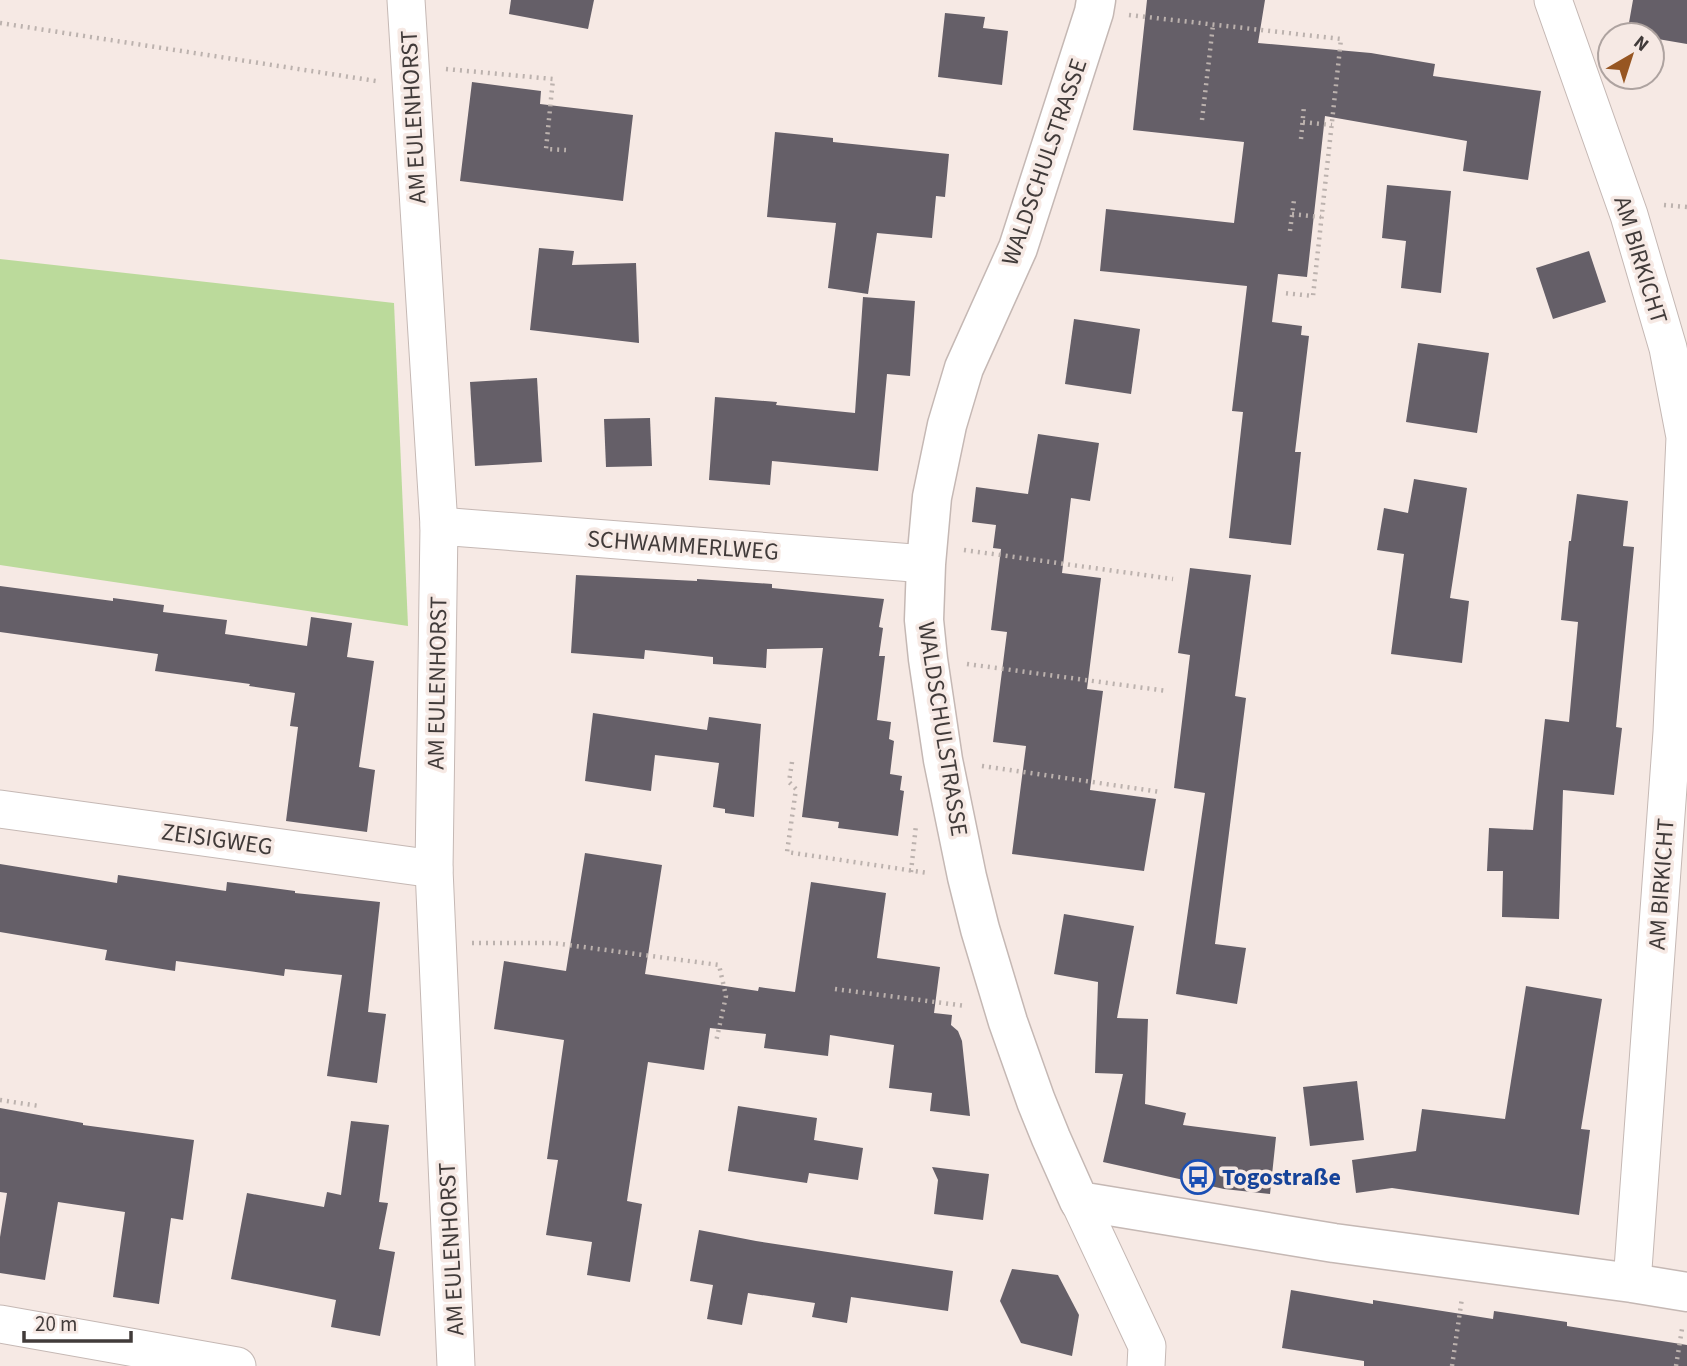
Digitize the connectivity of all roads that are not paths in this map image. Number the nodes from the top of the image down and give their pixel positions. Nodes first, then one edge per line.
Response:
1 (406, 0) edge
2 (1553, 0) edge
3 (1095, 6) edge
4 (439, 526) junction
5 (927, 554) junction
6 (0, 809) edge
7 (434, 869) junction
8 (1079, 1201) junction
9 (1632, 1283) junction
10 (1687, 1292) edge
11 (0, 1324) edge
12 (237, 1366) edge
13 (456, 1366) edge
14 (1146, 1366) edge

1 - 4 street, AM EULENHORST
2 - 9 street, AM BIRKICHT
3 - 5 street, WALDSCHULSTRASSE
4 - 5 street, SCHWAMMERLWEG
4 - 7 street, AM EULENHORST
5 - 8 street, WALDSCHULSTRASSE
6 - 7 street, ZEISIGWEG
7 - 13 street, AM EULENHORST
8 - 9 street
8 - 14 street, WALDSCHULSTRASSE
9 - 10 street
11 - 12 street

